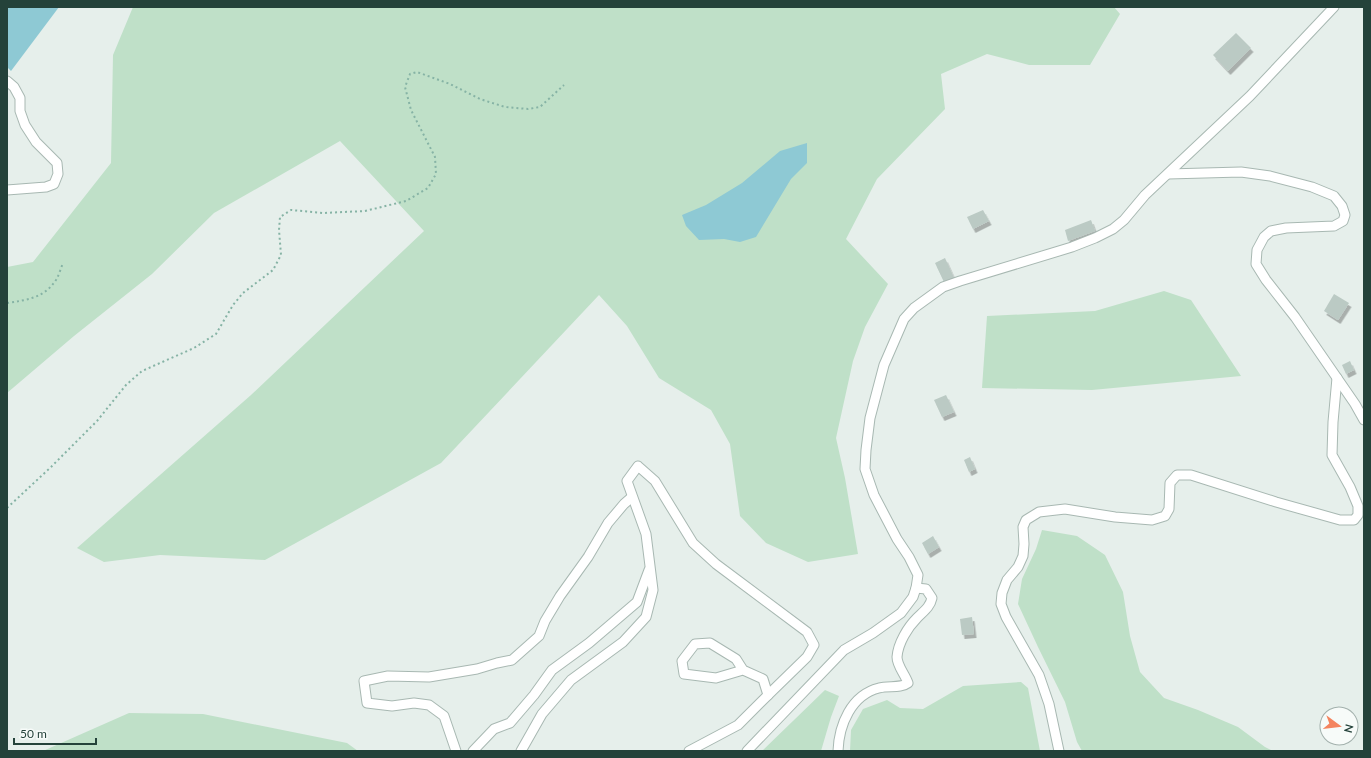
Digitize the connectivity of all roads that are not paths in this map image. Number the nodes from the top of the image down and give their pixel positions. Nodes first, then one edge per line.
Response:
1 (1334, 7) edge
2 (7, 81) edge
3 (1168, 174) junction
4 (7, 190) edge
5 (1336, 378) junction
6 (1364, 420) edge
7 (632, 497) junction
8 (650, 567) junction
9 (916, 588) junction
10 (743, 670) junction
11 (768, 695) junction
12 (456, 751) edge
13 (473, 751) edge
14 (521, 751) edge
15 (689, 751) edge
16 (747, 751) edge
17 (838, 751) edge
18 (1059, 751) edge

1 - 3 street
2 - 4 street
3 - 5 street
3 - 9 street
5 - 6 street
5 - 18 street
7 - 8 street
7 - 11 street
7 - 12 street
8 - 13 street
8 - 14 street
9 - 16 street
9 - 17 street
10 - 10 street
10 - 11 street
11 - 15 street

